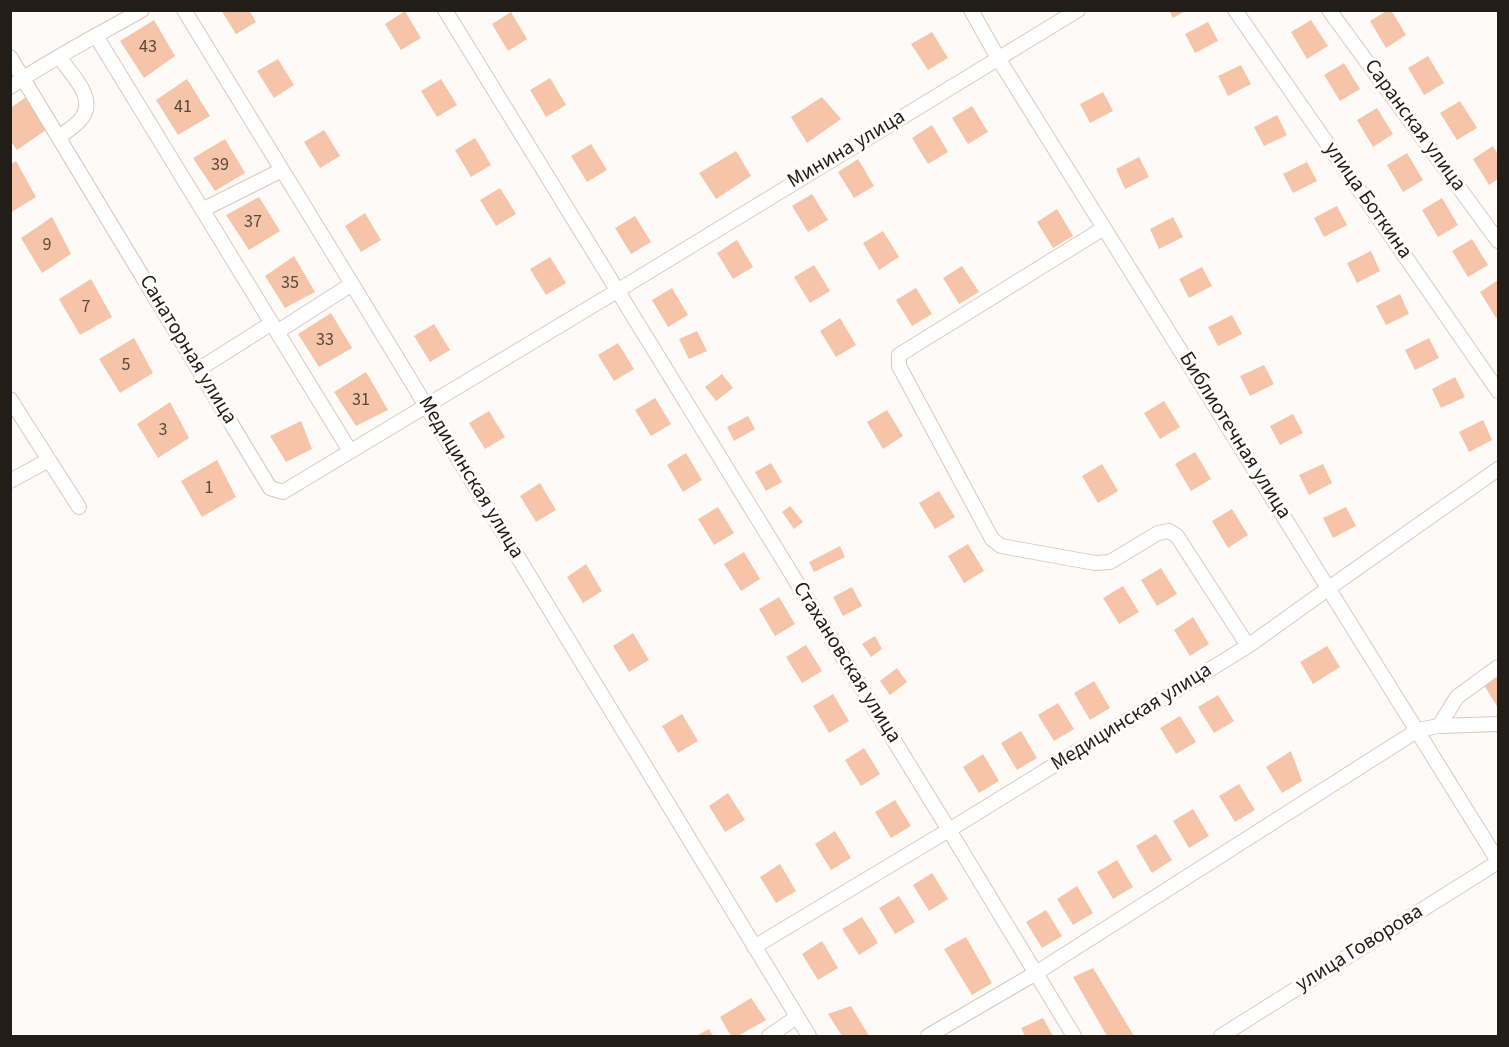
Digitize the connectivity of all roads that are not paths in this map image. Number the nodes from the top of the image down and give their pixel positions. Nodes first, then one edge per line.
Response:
1 (142, 10) edge
2 (184, 10) edge
3 (445, 10) edge
4 (971, 10) edge
5 (1078, 10) edge
6 (1235, 10) edge
7 (1329, 10) edge
8 (96, 36) junction
9 (10, 57) edge
10 (59, 57) junction
11 (998, 58) junction
12 (24, 78) junction
13 (10, 87) edge
14 (59, 137) junction
15 (282, 170) junction
16 (202, 210) junction
17 (1104, 228) junction
18 (1498, 241) edge
19 (352, 284) junction
20 (617, 291) junction
21 (275, 328) junction
22 (199, 369) junction
23 (1498, 391) edge
24 (10, 399) edge
25 (426, 406) junction
26 (350, 451) junction
27 (49, 460) junction
28 (1498, 469) edge
29 (10, 481) edge
30 (80, 507) dead end
31 (1329, 588) junction
32 (1248, 646) junction
33 (1498, 668) edge
34 (1498, 724) edge
35 (1439, 726) junction
36 (1418, 730) junction
37 (949, 830) junction
38 (1498, 861) edge
39 (754, 947) junction
40 (1036, 974) junction
41 (796, 1017) junction
42 (769, 1036) edge
43 (809, 1036) edge
44 (928, 1036) edge
45 (1074, 1036) edge
46 (1221, 1036) edge

1 - 8 street
2 - 15 street, Медицинская улица
3 - 20 street
4 - 11 street, Библиотечная улица
5 - 11 street, Минина улица
6 - 23 street, улица Боткина
7 - 18 street, Саранская улица
8 - 10 street
8 - 16 street
9 - 12 street, Санаторная улица
10 - 12 street
10 - 14 street
11 - 17 street, Библиотечная улица
11 - 20 street, Минина улица
12 - 13 street
12 - 14 street, Санаторная улица
14 - 22 street, Санаторная улица
15 - 16 street
15 - 19 street, Медицинская улица
16 - 21 street
17 - 31 street, Библиотечная улица
17 - 32 street
19 - 21 street
19 - 25 street, Медицинская улица
20 - 25 street, Минина улица
20 - 37 street, Стахановская улица
21 - 22 street
21 - 26 street
22 - 26 street, Санаторная улица
24 - 27 street
25 - 26 street, Санаторная улица
25 - 39 street, Медицинская улица
27 - 29 street
27 - 30 street
28 - 31 street, Медицинская улица
31 - 32 street, Медицинская улица
31 - 36 street, Библиотечная улица
32 - 37 street, Медицинская улица
33 - 35 street
34 - 35 street
35 - 36 street
36 - 38 street, Библиотечная улица
36 - 40 street
37 - 39 street, Медицинская улица
37 - 40 street, Стахановская улица
38 - 46 street, улица Говорова
39 - 41 street, Медицинская улица
40 - 44 street
40 - 45 street, Стахановская улица
41 - 42 street
41 - 43 street, Медицинская улица

